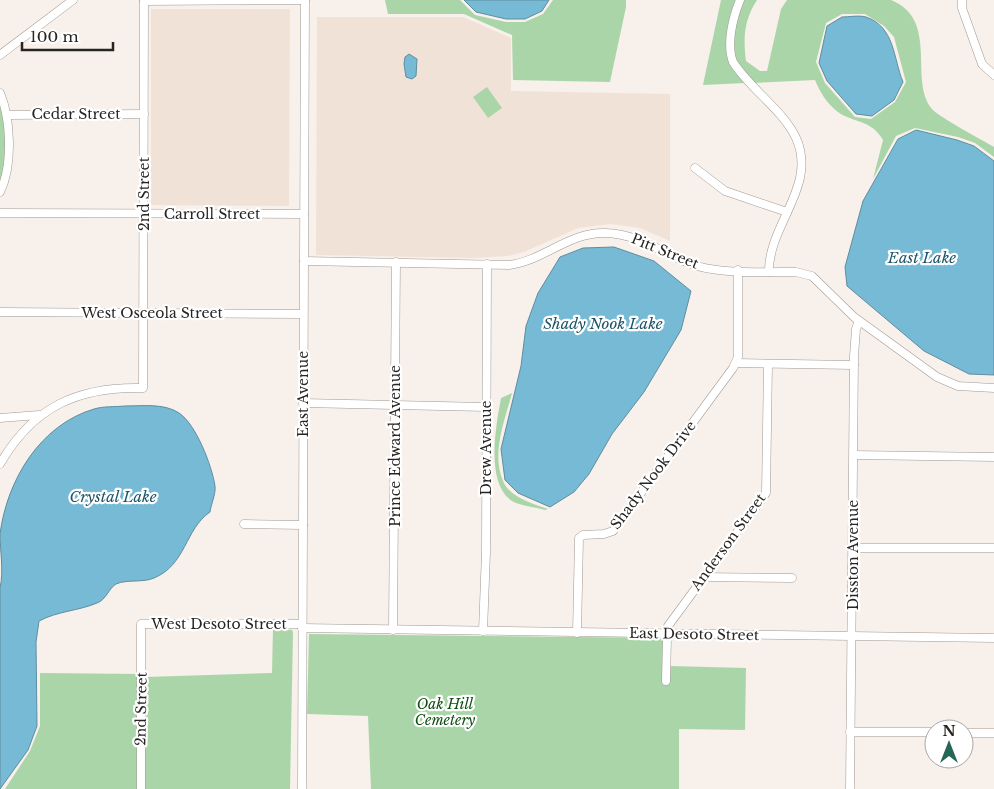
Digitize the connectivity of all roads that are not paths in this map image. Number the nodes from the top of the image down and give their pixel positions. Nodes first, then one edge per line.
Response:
1 (73, 0) edge
2 (144, 0) edge
3 (305, 0) edge
4 (740, 0) edge
5 (962, 0) edge
6 (0, 56) edge
7 (994, 75) edge
8 (0, 92) edge
9 (144, 114) junction
10 (8, 115) junction
11 (695, 168) dead end
12 (0, 192) edge
13 (787, 212) junction
14 (0, 213) edge
15 (144, 213) junction
16 (304, 214) junction
17 (304, 261) junction
18 (396, 262) junction
19 (487, 264) junction
20 (738, 270) junction
21 (769, 272) junction
22 (0, 312) edge
23 (143, 313) junction
24 (304, 314) junction
25 (859, 321) junction
26 (736, 363) junction
27 (768, 364) junction
28 (854, 365) junction
29 (994, 388) edge
30 (303, 403) junction
31 (394, 405) junction
32 (486, 407) junction
33 (39, 415) junction
34 (0, 418) edge
35 (854, 455) junction
36 (994, 457) edge
37 (0, 464) edge
38 (244, 524) dead end
39 (303, 525) junction
40 (853, 548) junction
41 (994, 548) edge
42 (703, 577) junction
43 (792, 578) dead end
44 (302, 626) junction
45 (141, 629) joint
46 (393, 630) junction
47 (483, 631) junction
48 (577, 633) junction
49 (664, 634) junction
50 (852, 637) junction
51 (994, 638) edge
52 (666, 681) dead end
53 (850, 732) junction
54 (924, 732) edge
55 (974, 732) edge
56 (994, 733) edge
57 (141, 789) edge
58 (302, 789) edge
59 (850, 789) edge

1 - 6 street
2 - 3 street
2 - 9 street, 2nd Street
3 - 16 street, East Avenue
4 - 13 street
5 - 7 street
8 - 10 street
9 - 10 street, Cedar Street
9 - 15 street, 2nd Street
10 - 12 street
11 - 13 street
13 - 21 street
14 - 15 street, Carroll Street
15 - 16 street, Carroll Street
15 - 23 street, 2nd Street
16 - 17 street, East Avenue
17 - 18 street, Pitt Street
17 - 24 street, East Avenue
18 - 19 street, Pitt Street
18 - 31 street, Prince Edward Avenue
19 - 20 street, Pitt Street
19 - 32 street, Drew Avenue
20 - 21 street, Pitt Street
20 - 26 street
21 - 25 street, Pitt Street
22 - 23 street, West Osceola Street
23 - 24 street, West Osceola Street
23 - 33 street, 2nd Street
24 - 30 street, East Avenue
25 - 28 street, Disston Avenue
25 - 29 street, Pitt Street
26 - 27 street
26 - 48 street, Shady Nook Drive
27 - 28 street
27 - 42 street, Anderson Street
28 - 35 street, Disston Avenue
30 - 31 street
30 - 39 street, East Avenue
31 - 32 street
31 - 46 street, Prince Edward Avenue
32 - 47 street, Drew Avenue
33 - 34 street
33 - 37 street
35 - 36 street
35 - 40 street, Disston Avenue
38 - 39 street
39 - 44 street, East Avenue
40 - 41 street
40 - 50 street, Disston Avenue
42 - 43 street
42 - 49 street, Anderson Street
44 - 45 street, West Desoto Street
44 - 46 street, East Desoto Street
44 - 58 street, East Avenue
45 - 57 street, 2nd Street
46 - 47 street, East Desoto Street
47 - 48 street, East Desoto Street
48 - 49 street, East Desoto Street
49 - 50 street, East Desoto Street
49 - 52 street
50 - 51 street, East Desoto Street
50 - 53 street, Disston Avenue
53 - 54 street
53 - 59 street, Disston Avenue
55 - 56 street

